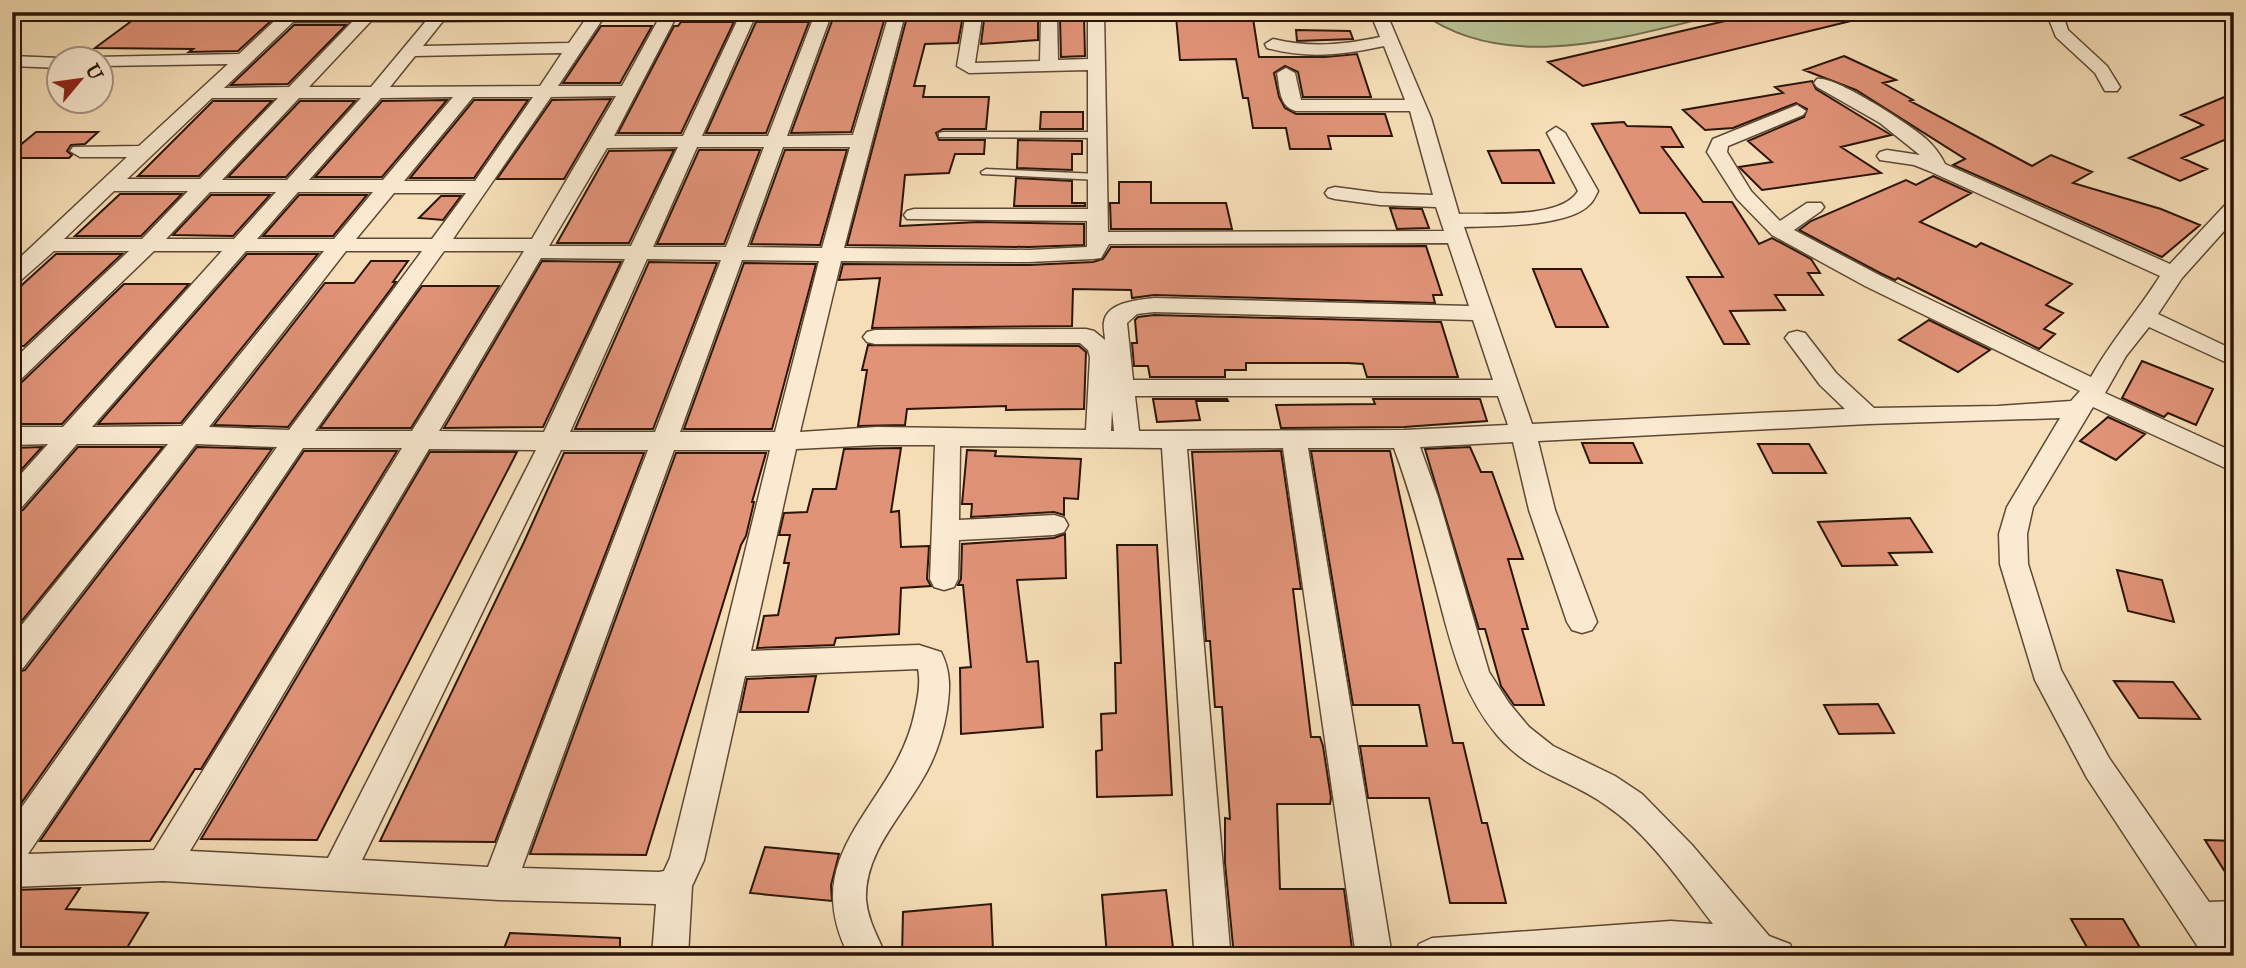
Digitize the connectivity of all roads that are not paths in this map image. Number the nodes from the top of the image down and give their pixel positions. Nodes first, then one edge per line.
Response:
1 (1062, 12) edge
2 (1096, 12) edge
3 (1378, 12) edge
4 (2054, 12) edge
5 (1049, 13) edge
6 (561, 14) edge
7 (676, 14) edge
8 (765, 14) edge
9 (823, 14) junction
10 (974, 14) junction
11 (293, 15) edge
12 (449, 15) edge
13 (897, 15) junction
14 (596, 16) junction
15 (366, 17) junction
16 (1390, 40) junction
17 (1273, 44) dead end
18 (575, 48) junction
19 (409, 51) junction
20 (246, 60) junction
21 (12, 61) edge
22 (116, 61) edge
23 (46, 62) edge
24 (1097, 64) junction
25 (1049, 66) junction
26 (1286, 72) dead end
27 (1823, 83) dead end
28 (2111, 87) dead end
29 (469, 90) junction
30 (548, 90) junction
31 (630, 91) junction
32 (376, 92) junction
33 (209, 93) junction
34 (292, 94) junction
35 (1416, 105) junction
36 (1797, 111) dead end
37 (1556, 133) dead end
38 (943, 135) dead end
39 (1098, 135) junction
40 (689, 141) junction
41 (860, 141) junction
42 (601, 142) junction
43 (774, 142) junction
44 (80, 151) dead end
45 (146, 152) junction
46 (1887, 156) dead end
47 (1936, 167) junction
48 (986, 172) dead end
49 (1098, 177) junction
50 (111, 185) junction
51 (204, 187) junction
52 (291, 187) junction
53 (389, 187) junction
54 (481, 187) junction
55 (1335, 193) dead end
56 (1445, 201) junction
57 (1814, 207) dead end
58 (2234, 207) edge
59 (914, 215) dead end
60 (1098, 215) junction
61 (1454, 229) junction
62 (1779, 231) junction
63 (1098, 238) junction
64 (49, 245) junction
65 (148, 245) junction
66 (240, 246) junction
67 (339, 246) junction
68 (439, 246) junction
69 (536, 248) junction
70 (638, 252) junction
71 (736, 253) junction
72 (830, 255) junction
73 (2173, 274) junction
74 (12, 276) edge
75 (1482, 313) junction
76 (2145, 317) junction
77 (875, 337) dead end
78 (1797, 338) dead end
79 (2234, 359) edge
80 (12, 375) edge
81 (1123, 388) junction
82 (1507, 388) junction
83 (2088, 398) junction
84 (1868, 416) junction
85 (1522, 433) junction
86 (191, 435) junction
87 (12, 436) edge
88 (948, 437) junction
89 (68, 438) junction
90 (421, 438) junction
91 (1098, 438) junction
92 (1127, 438) junction
93 (1294, 438) junction
94 (296, 439) junction
95 (1404, 439) junction
96 (665, 440) junction
97 (1174, 440) junction
98 (553, 441) junction
99 (784, 441) junction
100 (2234, 463) edge
101 (12, 501) edge
102 (1055, 525) dead end
103 (946, 531) junction
104 (944, 579) dead end
105 (1581, 622) dead end
106 (12, 660) edge
107 (733, 664) junction
108 (12, 849) edge
109 (163, 865) junction
110 (12, 871) edge
111 (337, 875) junction
112 (499, 884) junction
113 (675, 885) junction
114 (2217, 918) edge
115 (1212, 949) dead end
116 (1767, 953) edge
117 (670, 956) edge
118 (868, 956) edge
119 (1374, 956) edge
120 (1432, 956) edge
121 (2225, 956) edge

1 - 5 street
2 - 24 street
3 - 16 street
4 - 28 street
5 - 10 street
5 - 25 street
6 - 12 street
6 - 14 street
7 - 8 street
7 - 14 street
7 - 31 street
8 - 9 street
8 - 40 street
9 - 13 street
9 - 43 street
10 - 13 street
10 - 25 street
11 - 15 street
11 - 20 street
12 - 15 street
12 - 19 street
13 - 41 street
14 - 18 street
15 - 34 street
16 - 17 street
16 - 35 street
18 - 19 street
18 - 30 street
19 - 32 street
20 - 22 street
20 - 33 street
21 - 23 street
24 - 25 street
24 - 39 street
26 - 35 street
27 - 47 street
29 - 30 street
29 - 32 street
29 - 53 street
30 - 31 street
30 - 54 street
31 - 42 street
32 - 34 street
32 - 52 street
33 - 34 street
33 - 45 street
34 - 51 street
35 - 56 street
36 - 62 street
37 - 61 street
38 - 39 lane
39 - 49 street
40 - 42 street
40 - 43 street
40 - 70 street
41 - 43 street
41 - 72 street
42 - 69 street
43 - 71 street
44 - 45 street
45 - 50 street
46 - 47 street
47 - 73 street
48 - 49 lane
49 - 60 street
50 - 51 street
50 - 64 street
51 - 52 street
51 - 65 street
52 - 53 street
52 - 66 street
53 - 54 street
53 - 67 street
54 - 68 street
55 - 56 street
56 - 61 street
57 - 62 street
58 - 73 street
59 - 60 street
60 - 63 street
61 - 63 street
61 - 75 street
62 - 83 street
63 - 72 street
64 - 65 street
64 - 74 street
65 - 66 street
65 - 80 street
66 - 67 street
66 - 89 street
67 - 68 street
67 - 86 street
68 - 69 street
68 - 94 street
69 - 70 street
69 - 90 street
70 - 71 street
70 - 98 street
71 - 72 street
71 - 96 street
72 - 99 street
73 - 76 street
75 - 81 street
75 - 82 street
76 - 79 street
76 - 83 street
77 - 91 street
78 - 84 street
81 - 82 street
81 - 92 street
82 - 85 street
83 - 84 street
83 - 100 street
83 - 114 street
84 - 85 street
85 - 95 street
85 - 105 street
86 - 89 street
86 - 94 street
86 - 106 street
87 - 89 street
88 - 91 street
88 - 99 street
88 - 103 street
89 - 101 street
90 - 94 street
90 - 98 street
90 - 109 street
91 - 92 street
92 - 97 street
93 - 95 street
93 - 97 street
93 - 119 street
94 - 108 street
95 - 116 street
96 - 98 street
96 - 99 street
96 - 112 street
97 - 115 street
98 - 111 street
99 - 107 street
102 - 103 street
103 - 104 street
107 - 113 street
107 - 118 street
109 - 110 street
109 - 111 street
111 - 112 street
112 - 113 street
113 - 117 street
114 - 121 street
116 - 120 street

